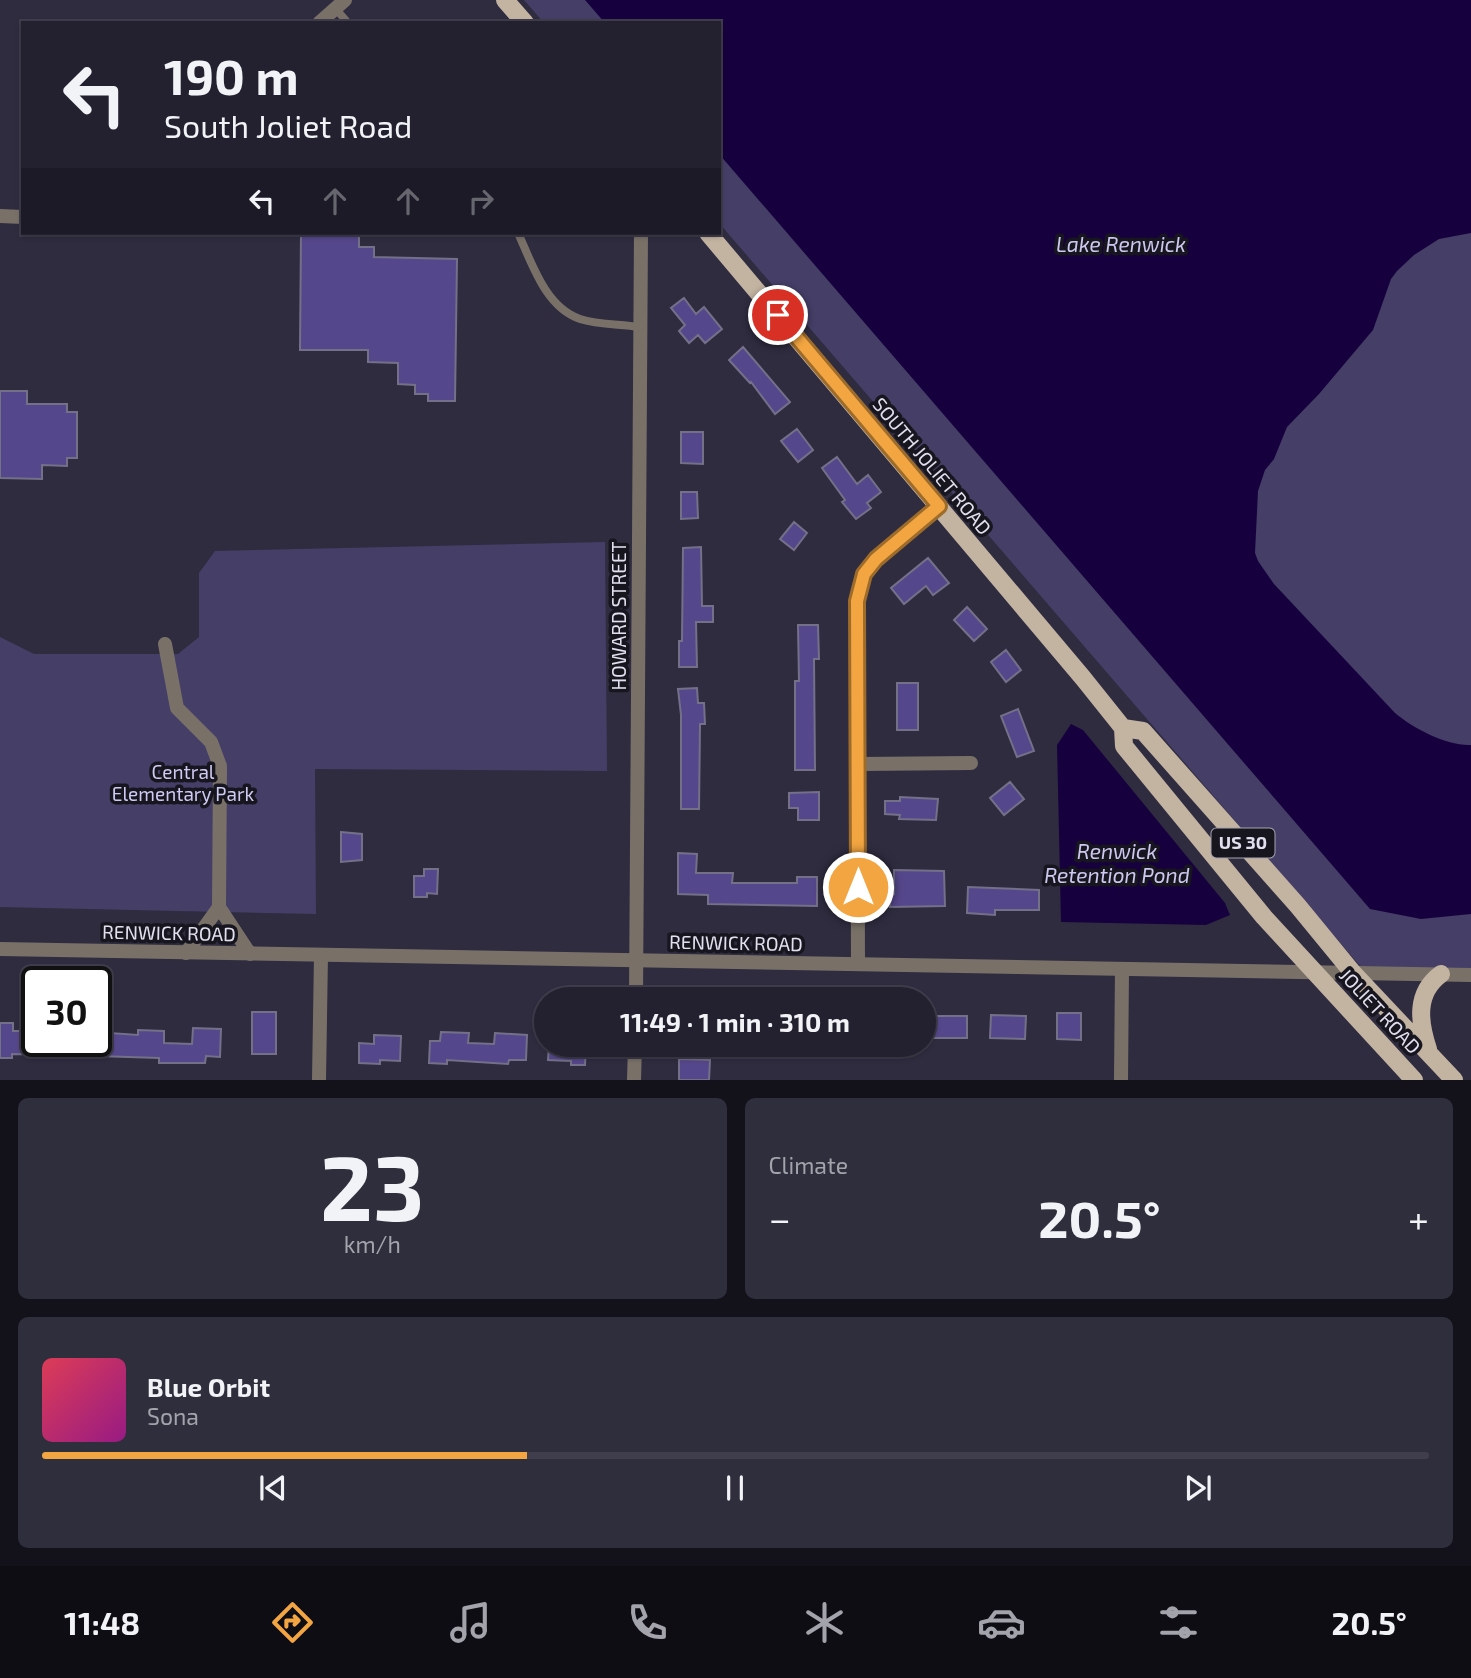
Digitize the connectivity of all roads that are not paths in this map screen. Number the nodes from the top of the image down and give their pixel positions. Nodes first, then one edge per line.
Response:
1 (505, 0) edge
2 (340, 4) edge
3 (321, 21) edge
4 (347, 21) edge
5 (523, 21) edge
6 (0, 216) edge
7 (21, 217) edge
8 (520, 235) edge
9 (641, 235) edge
10 (710, 235) edge
11 (639, 327) junction
12 (939, 506) junction
13 (165, 644) dead end
14 (1123, 728) junction
15 (971, 763) dead end
16 (859, 764) junction
17 (219, 907) junction
18 (0, 949) edge
19 (186, 953) junction
20 (250, 954) junction
21 (321, 955) junction
22 (637, 960) junction
23 (858, 964) junction
24 (1122, 969) junction
25 (1315, 972) junction
26 (1353, 973) junction
27 (1441, 974) junction
28 (1471, 975) edge
29 (636, 987) edge
30 (1429, 1052) junction
31 (635, 1057) edge
32 (319, 1080) edge
33 (634, 1080) edge
34 (1121, 1080) edge
35 (1415, 1080) edge
36 (1454, 1080) edge

1 - 5 main road
2 - 3 street
2 - 4 lane
6 - 7 street
8 - 11 lane
9 - 11 street, HOWARD STREET
10 - 12 main road, SOUTH JOLIET ROAD / US 30
11 - 22 street, HOWARD STREET
12 - 14 main road, SOUTH JOLIET ROAD / US 30
12 - 16 street
13 - 17 street
14 - 25 main road, SOUTH JOLIET ROAD / US 30
14 - 26 main road, SOUTH JOLIET ROAD / US 30
15 - 16 street
16 - 23 street
17 - 19 street
17 - 20 street
18 - 19 street, RENWICK ROAD
19 - 20 street, RENWICK ROAD
20 - 21 street, RENWICK ROAD
21 - 22 street, RENWICK ROAD
21 - 32 street
22 - 23 street, RENWICK ROAD
22 - 29 street, HOWARD STREET
23 - 24 street, RENWICK ROAD
24 - 25 street, RENWICK ROAD
24 - 34 street
25 - 26 street, RENWICK ROAD
25 - 35 main road, JOLIET ROAD / US 30
26 - 27 street, RENWICK ROAD
26 - 30 main road, JOLIET ROAD / US 30
27 - 28 street, RENWICK ROAD
27 - 30 main road
30 - 36 main road, JOLIET ROAD / US 30
31 - 33 street

